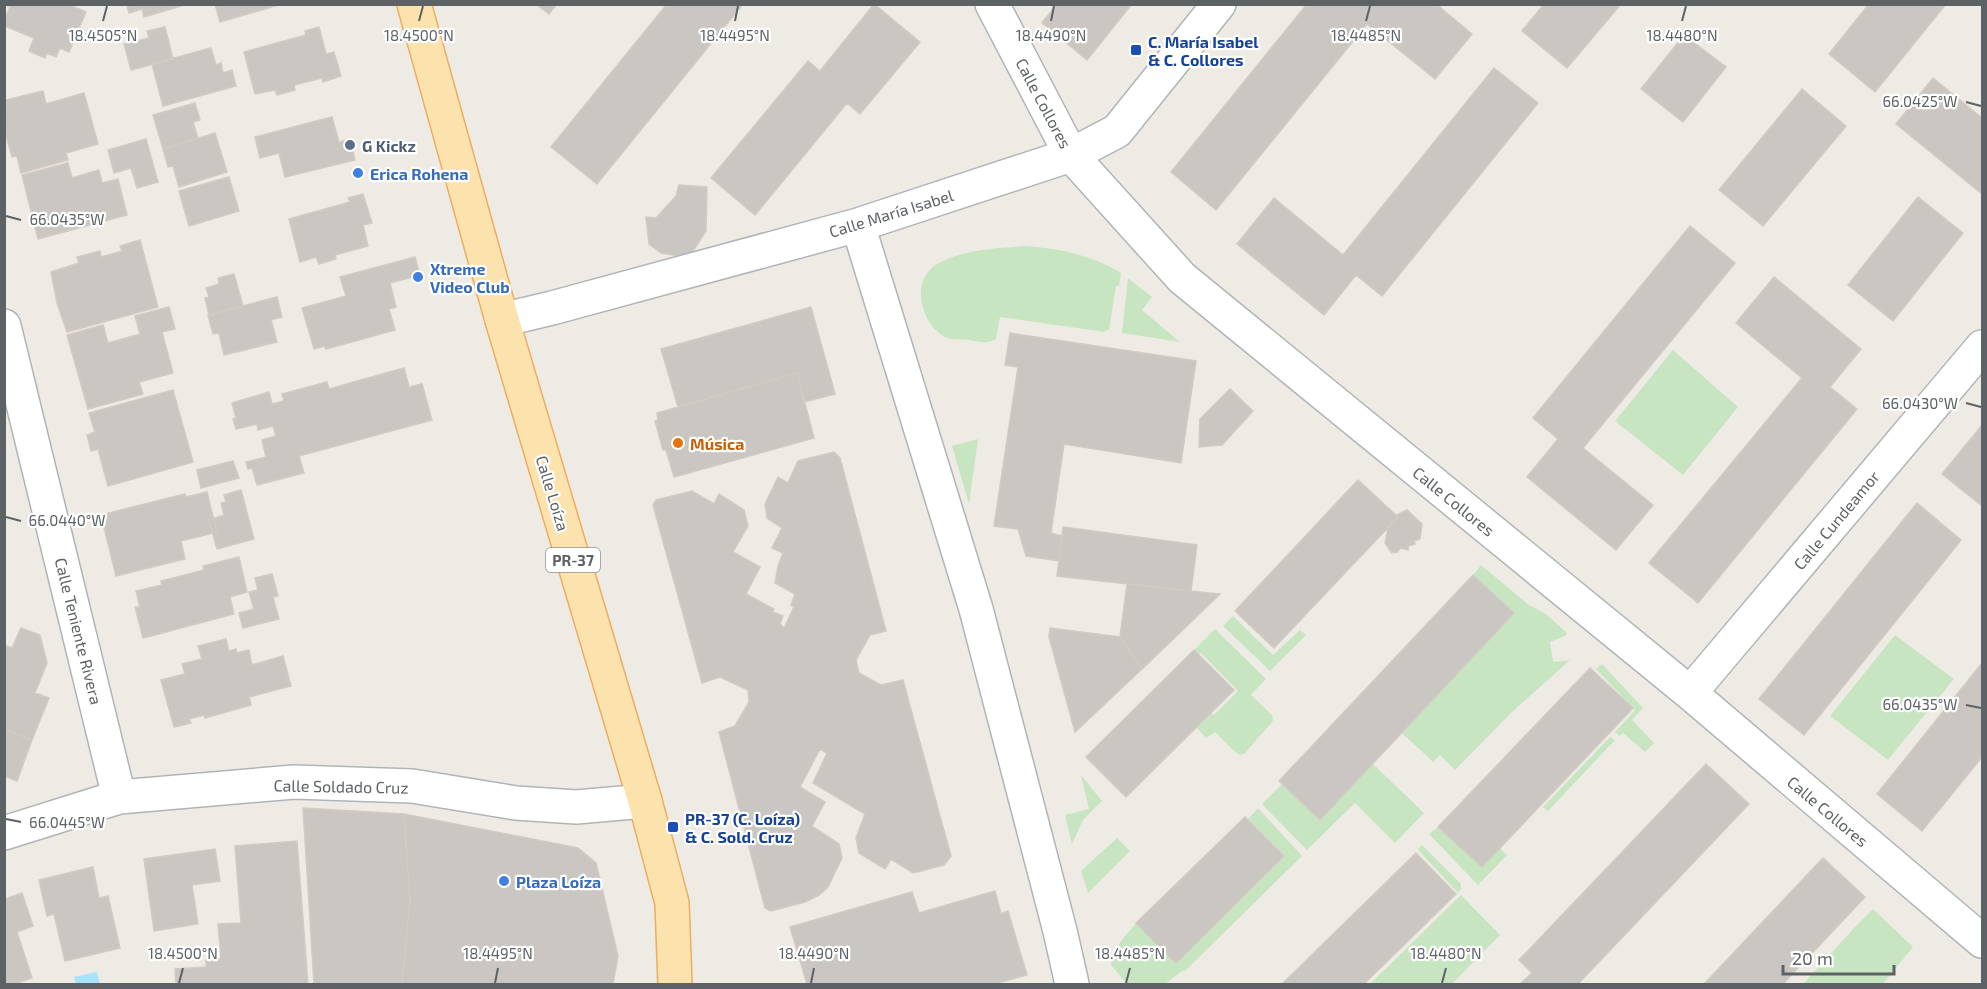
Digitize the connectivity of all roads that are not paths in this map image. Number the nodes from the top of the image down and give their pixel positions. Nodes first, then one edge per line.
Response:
1 (414, 4) edge
2 (992, 4) edge
3 (1219, 4) edge
4 (1071, 155) junction
5 (858, 225) junction
6 (502, 320) junction
7 (4, 326) edge
8 (1983, 347) edge
9 (1690, 693) junction
10 (119, 797) junction
11 (645, 801) junction
12 (4, 833) edge
13 (1983, 941) edge
14 (675, 984) edge
15 (1072, 984) edge

1 - 6 main road, Calle Loíza / PR-37
2 - 4 street, Calle Collores
3 - 4 street, Calle María Isabel
4 - 5 street, Calle María Isabel
4 - 9 street, Calle Collores
5 - 6 street, Calle María Isabel
5 - 15 street
6 - 11 main road, Calle Loíza / PR-37
7 - 10 street, Calle Teniente Rivera
8 - 9 street, Calle Cundeamor
9 - 13 street, Calle Collores
10 - 11 street, Calle Soldado Cruz
10 - 12 street, Calle Soldado Cruz
11 - 14 main road, Calle Loíza / PR-37

